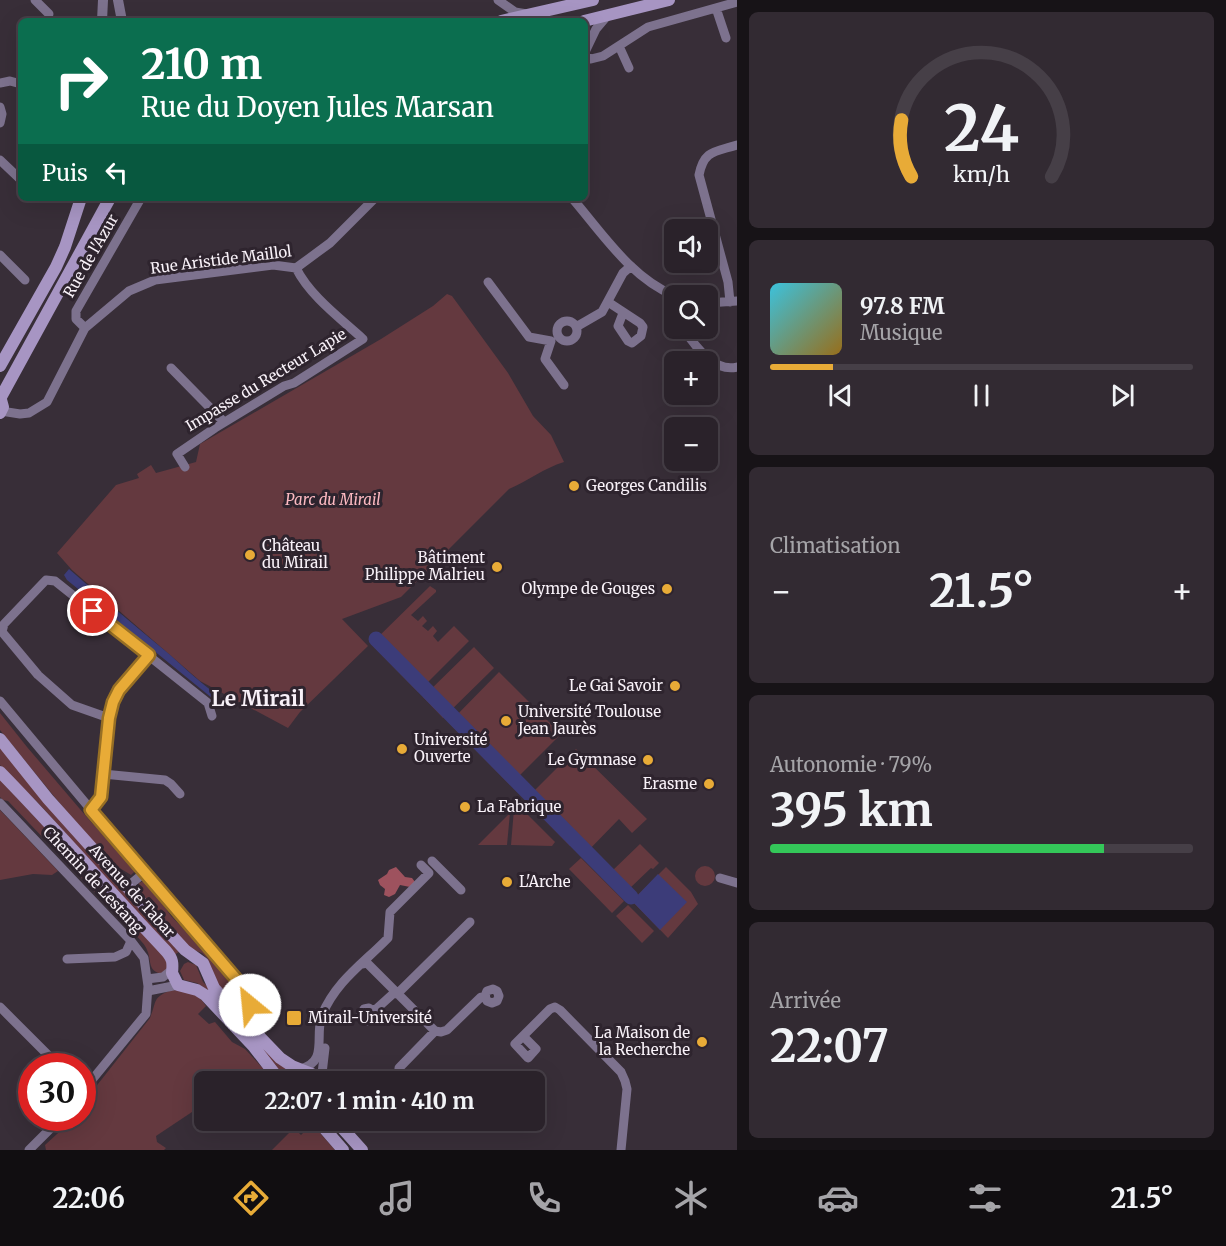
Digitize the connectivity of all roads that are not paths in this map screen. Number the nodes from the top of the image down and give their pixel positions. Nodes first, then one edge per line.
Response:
1 (35, 0) edge
2 (103, 0) edge
3 (118, 0) edge
4 (498, 0) edge
5 (592, 0) edge
6 (669, 0) edge
7 (737, 2) edge
8 (716, 8) junction
9 (49, 14) dead end
10 (532, 14) junction
11 (608, 15) junction
12 (102, 18) edge
13 (121, 18) edge
14 (514, 18) edge
15 (588, 20) edge
16 (726, 38) dead end
17 (588, 46) edge
18 (619, 46) junction
19 (588, 58) edge
20 (629, 68) dead end
21 (0, 83) edge
22 (18, 83) edge
23 (0, 107) edge
24 (0, 123) edge
25 (737, 145) edge
26 (0, 160) edge
27 (18, 177) edge
28 (80, 201) edge
29 (108, 201) edge
30 (139, 201) edge
31 (372, 201) edge
32 (575, 201) edge
33 (0, 255) edge
34 (631, 266) junction
35 (296, 268) junction
36 (25, 280) dead end
37 (488, 282) dead end
38 (664, 290) edge
39 (608, 302) junction
40 (733, 302) edge
41 (718, 303) edge
42 (623, 313) dead end
43 (576, 327) junction
44 (85, 328) junction
45 (554, 339) junction
46 (693, 339) edge
47 (0, 366) edge
48 (737, 367) edge
49 (171, 368) dead end
50 (564, 385) dead end
51 (0, 396) edge
52 (0, 412) edge
53 (224, 422) junction
54 (185, 467) dead end
55 (1, 627) edge
56 (149, 655) junction
57 (0, 701) edge
58 (212, 716) dead end
59 (109, 718) junction
60 (0, 739) edge
61 (0, 772) edge
62 (103, 774) junction
63 (180, 794) dead end
64 (0, 803) edge
65 (91, 810) junction
66 (432, 861) dead end
67 (421, 865) dead end
68 (144, 873) junction
69 (720, 878) dead end
70 (737, 883) edge
71 (127, 887) junction
72 (461, 890) dead end
73 (470, 922) dead end
74 (131, 941) junction
75 (193, 956) junction
76 (67, 958) dead end
77 (362, 964) junction
78 (173, 967) junction
79 (147, 985) junction
80 (178, 985) junction
81 (396, 993) junction
82 (485, 996) dead end
83 (249, 998) junction
84 (0, 1007) edge
85 (326, 1007) junction
86 (235, 1009) junction
87 (374, 1011) dead end
88 (249, 1025) junction
89 (435, 1031) junction
90 (523, 1036) dead end
91 (46, 1053) edge
92 (300, 1069) junction
93 (273, 1071) edge
94 (305, 1071) edge
95 (321, 1071) edge
96 (399, 1071) edge
97 (96, 1075) edge
98 (48, 1131) edge
99 (327, 1131) edge
100 (345, 1131) edge
101 (29, 1150) edge
102 (343, 1150) edge
103 (362, 1150) edge
104 (621, 1150) edge

1 - 9 street
2 - 12 street
3 - 13 street
4 - 10 street
5 - 10 main road
6 - 11 main road
7 - 8 street
8 - 16 street
8 - 18 street
10 - 14 main road
11 - 15 main road
11 - 17 street
18 - 19 street
18 - 20 street
21 - 22 street
23 - 24 street
25 - 40 street
26 - 27 street
28 - 47 main road
29 - 51 main road
30 - 44 street, Rue de l'Azur
31 - 35 street, Rue Aristide Maillol
32 - 34 street
33 - 36 street
34 - 38 street
34 - 39 street
35 - 44 street, Rue Aristide Maillol
35 - 53 street, Impasse du Recteur Lapie
37 - 45 street
39 - 42 street
39 - 43 street
40 - 41 street
43 - 45 street
43 - 45 street
44 - 52 street, Rue Aristide Maillol
45 - 50 street
46 - 48 street
49 - 53 street
51 - 52 main road
53 - 54 street, Impasse du Recteur Lapie
55 - 56 street
55 - 59 street
56 - 58 street
56 - 59 street
57 - 65 street
59 - 62 street
60 - 71 main road, Avenue de Tabar
61 - 78 main road, Avenue de Tabar
62 - 63 street
62 - 65 street
64 - 74 street, Chemin de Lestang
65 - 68 street
66 - 72 street
67 - 77 street
68 - 71 street
68 - 83 street
69 - 70 street
71 - 75 main road, Avenue de Tabar
73 - 81 street
74 - 76 street
74 - 79 street, Chemin de Lestang
75 - 78 main road
75 - 86 main road, Avenue de Tabar
77 - 81 street
77 - 85 street
78 - 79 street
78 - 80 main road, Avenue de Tabar
79 - 80 street
79 - 97 street
80 - 93 main road
81 - 87 street
81 - 89 street
82 - 89 street
83 - 86 street
83 - 88 street
84 - 91 street
85 - 92 street
85 - 95 street
86 - 88 main road, Avenue de Tabar
88 - 92 main road, Avenue de Tabar
89 - 96 street
90 - 104 street
92 - 94 main road, Avenue de Tabar
98 - 101 street
99 - 102 main road
100 - 103 main road

